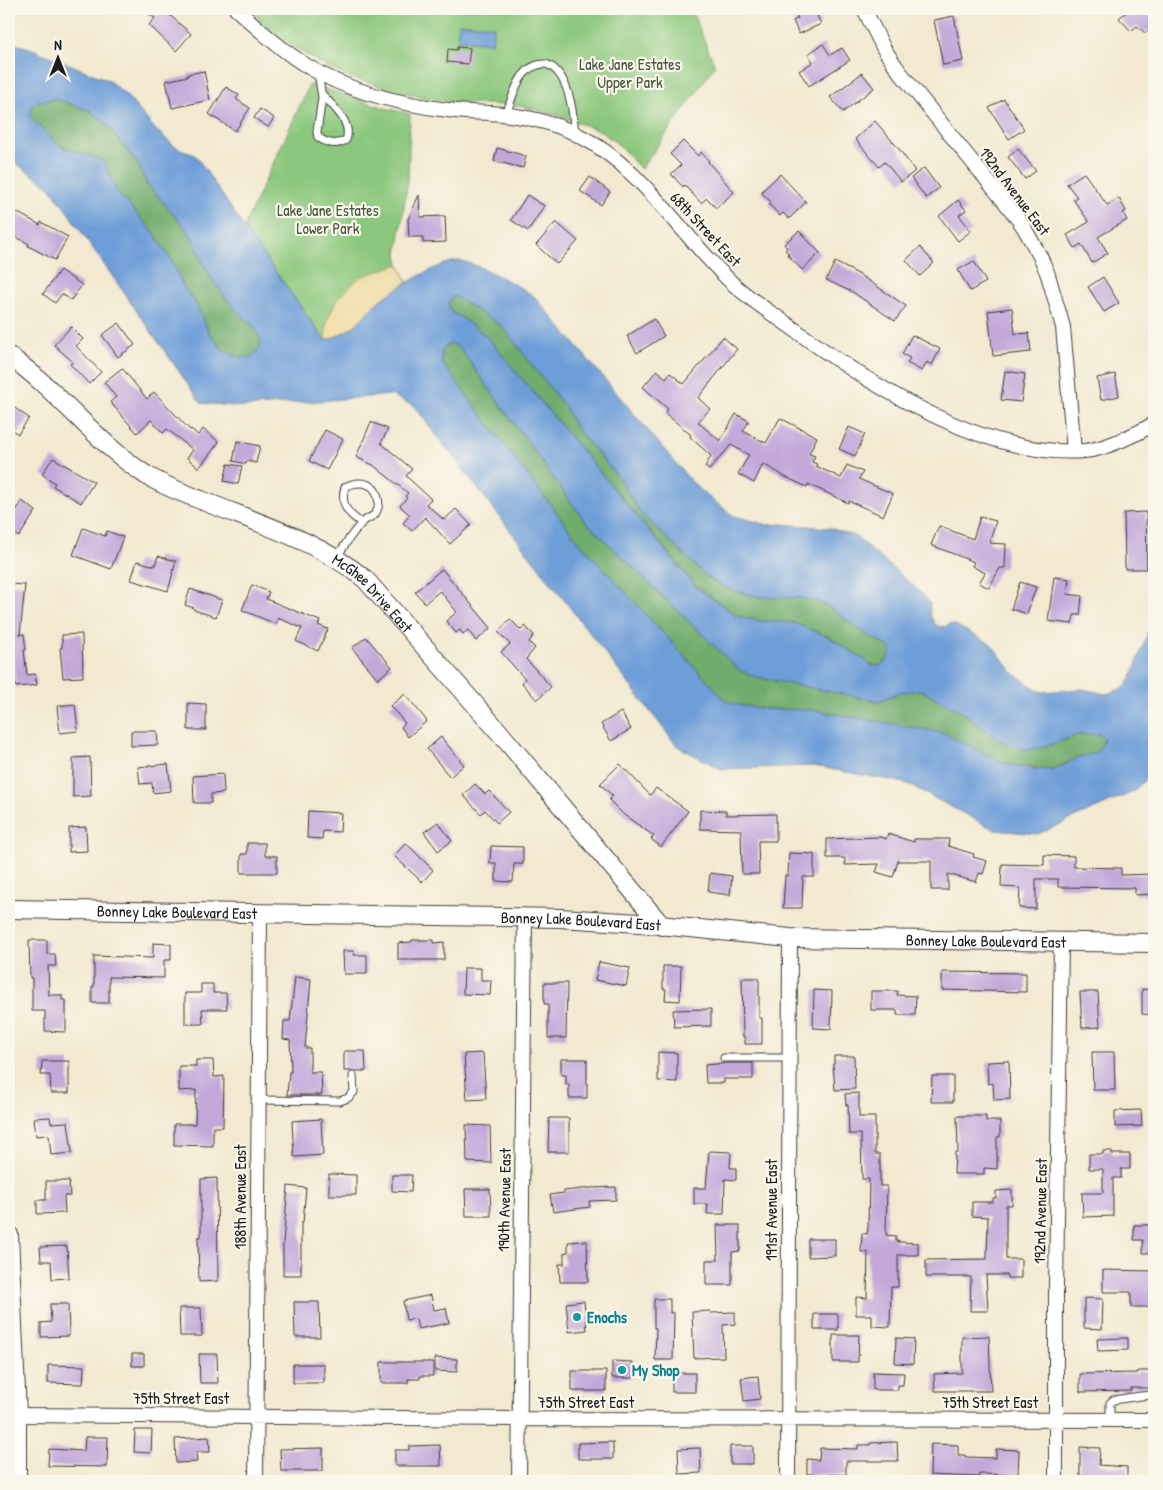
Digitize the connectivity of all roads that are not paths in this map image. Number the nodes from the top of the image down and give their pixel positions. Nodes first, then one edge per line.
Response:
1 (238, 9) edge
2 (864, 9) edge
3 (318, 72) junction
4 (322, 94) junction
5 (506, 114) junction
6 (575, 133) junction
7 (9, 356) edge
8 (1154, 424) edge
9 (1074, 451) junction
10 (362, 523) junction
11 (336, 558) junction
12 (9, 909) edge
13 (260, 913) junction
14 (525, 918) junction
15 (662, 926) junction
16 (790, 938) junction
17 (1062, 941) junction
18 (1154, 943) edge
19 (724, 1058) dead end
20 (790, 1058) junction
21 (354, 1076) dead end
22 (259, 1100) junction
23 (9, 1236) edge
24 (1154, 1395) edge
25 (17, 1415) junction
26 (257, 1416) junction
27 (519, 1419) junction
28 (788, 1420) junction
29 (1056, 1420) junction
30 (1110, 1420) junction
31 (1154, 1420) edge
32 (17, 1481) edge
33 (256, 1481) edge
34 (519, 1481) edge
35 (788, 1481) edge
36 (1056, 1481) edge

1 - 3 street, 68th Street East
2 - 9 street, 192nd Avenue East
3 - 4 lane
3 - 5 street, 68th Street East
4 - 4 lane
5 - 6 street, 68th Street East
5 - 6 lane
6 - 9 street, 68th Street East
7 - 11 street, McGhee Drive East
8 - 9 street, 68th Street East
10 - 10 lane
10 - 11 lane
11 - 15 street, McGhee Drive East
12 - 13 street, Bonney Lake Boulevard East
13 - 14 street, Bonney Lake Boulevard East
13 - 22 street, 188th Avenue East
14 - 15 street, Bonney Lake Boulevard East
14 - 27 street, 190th Avenue East
15 - 16 street, Bonney Lake Boulevard East
16 - 17 street, Bonney Lake Boulevard East
16 - 20 street, 191st Avenue East
17 - 18 street, Bonney Lake Boulevard East
17 - 29 street, 192nd Avenue East
19 - 20 lane
20 - 28 street, 191st Avenue East
21 - 22 lane
22 - 26 street, 188th Avenue East
23 - 25 street
24 - 30 lane
25 - 26 street, 75th Street East
25 - 32 street
26 - 27 street, 75th Street East
26 - 33 street, 188th Avenue East
27 - 28 street, 75th Street East
27 - 34 street, 190th Avenue East
28 - 29 street, 75th Street East
28 - 35 street, 191st Avenue East
29 - 30 street, 75th Street East
29 - 36 street, 192nd Avenue East
30 - 31 street, 75th Street East

